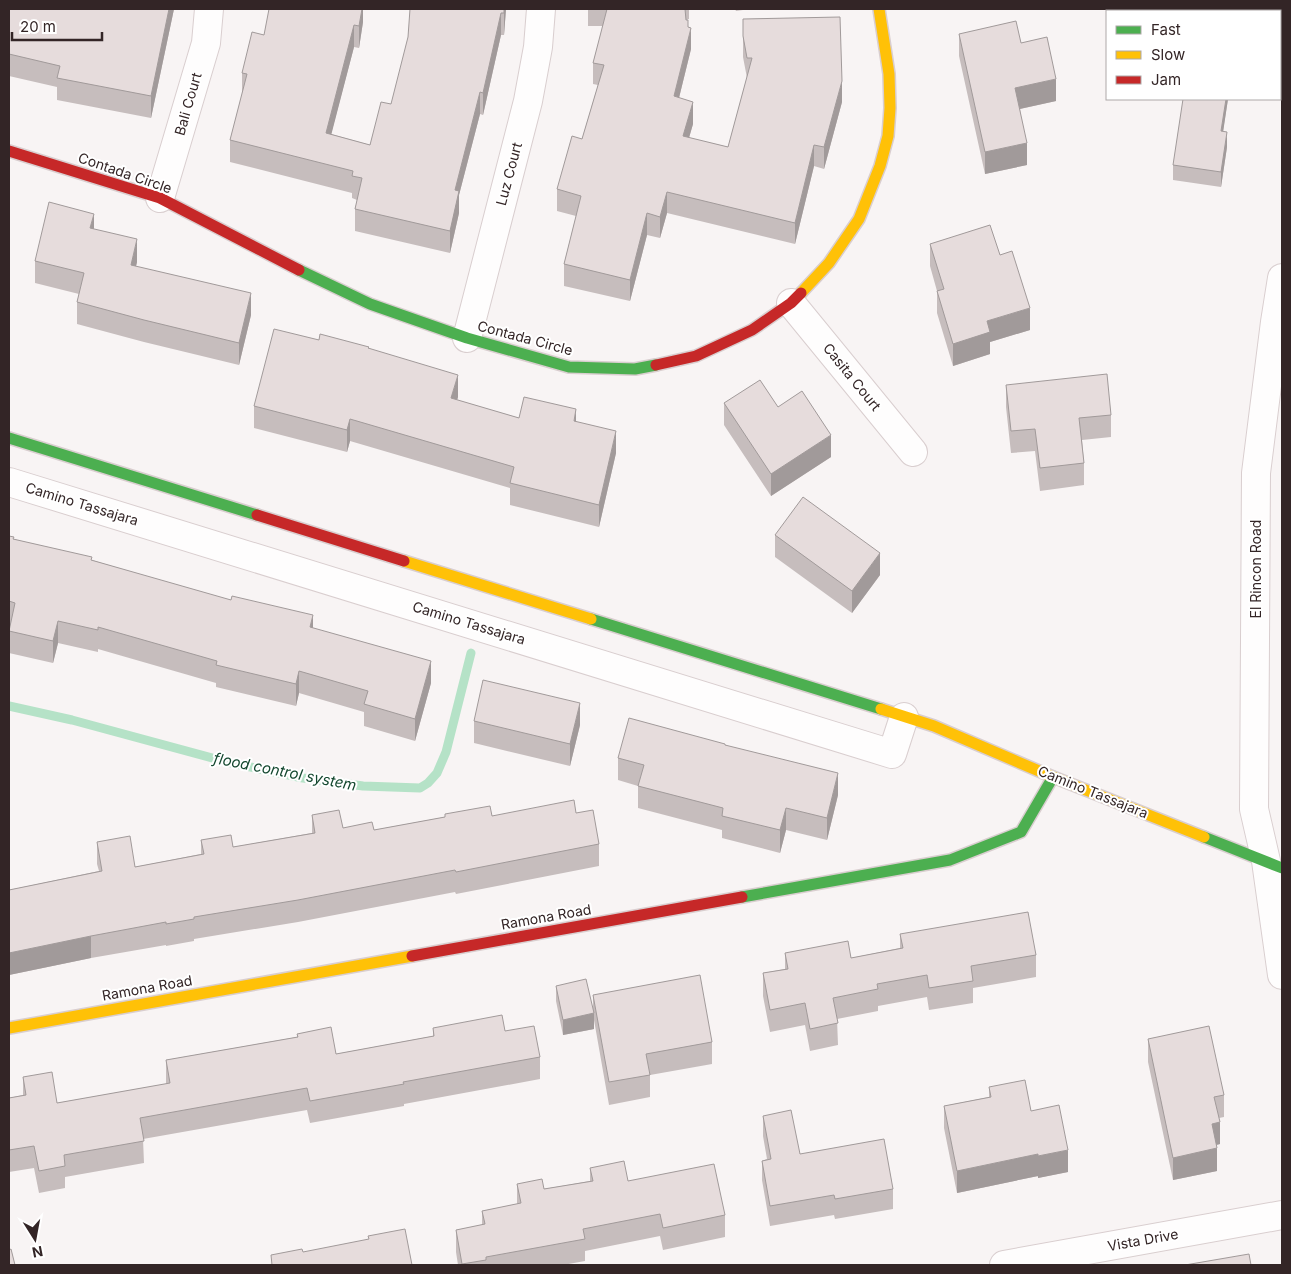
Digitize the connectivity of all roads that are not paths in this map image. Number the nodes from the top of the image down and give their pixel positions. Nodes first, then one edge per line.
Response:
1 (209, 9) edge
2 (541, 9) edge
3 (878, 9) edge
4 (9, 151) edge
5 (160, 198) junction
6 (1282, 278) edge
7 (791, 303) junction
8 (467, 338) junction
9 (9, 438) edge
10 (913, 452) dead end
11 (9, 482) edge
12 (904, 717) junction
13 (1053, 777) junction
14 (1274, 864) edge
15 (1282, 975) edge
16 (9, 1028) edge
17 (1282, 1214) edge
18 (1004, 1265) edge

1 - 5 street, Bali Court
2 - 8 street, Luz Court
3 - 7 street, Contada Circle
4 - 5 street, Contada Circle
5 - 8 street, Contada Circle
6 - 14 street, El Rincon Road
7 - 8 street, Contada Circle
7 - 10 street, Casita Court
9 - 12 street, Camino Tassajara
11 - 12 street, Camino Tassajara
12 - 13 street, Camino Tassajara
13 - 14 street, Camino Tassajara
13 - 16 street, Ramona Road
14 - 15 street, El Rincon Road
17 - 18 street, Vista Drive

